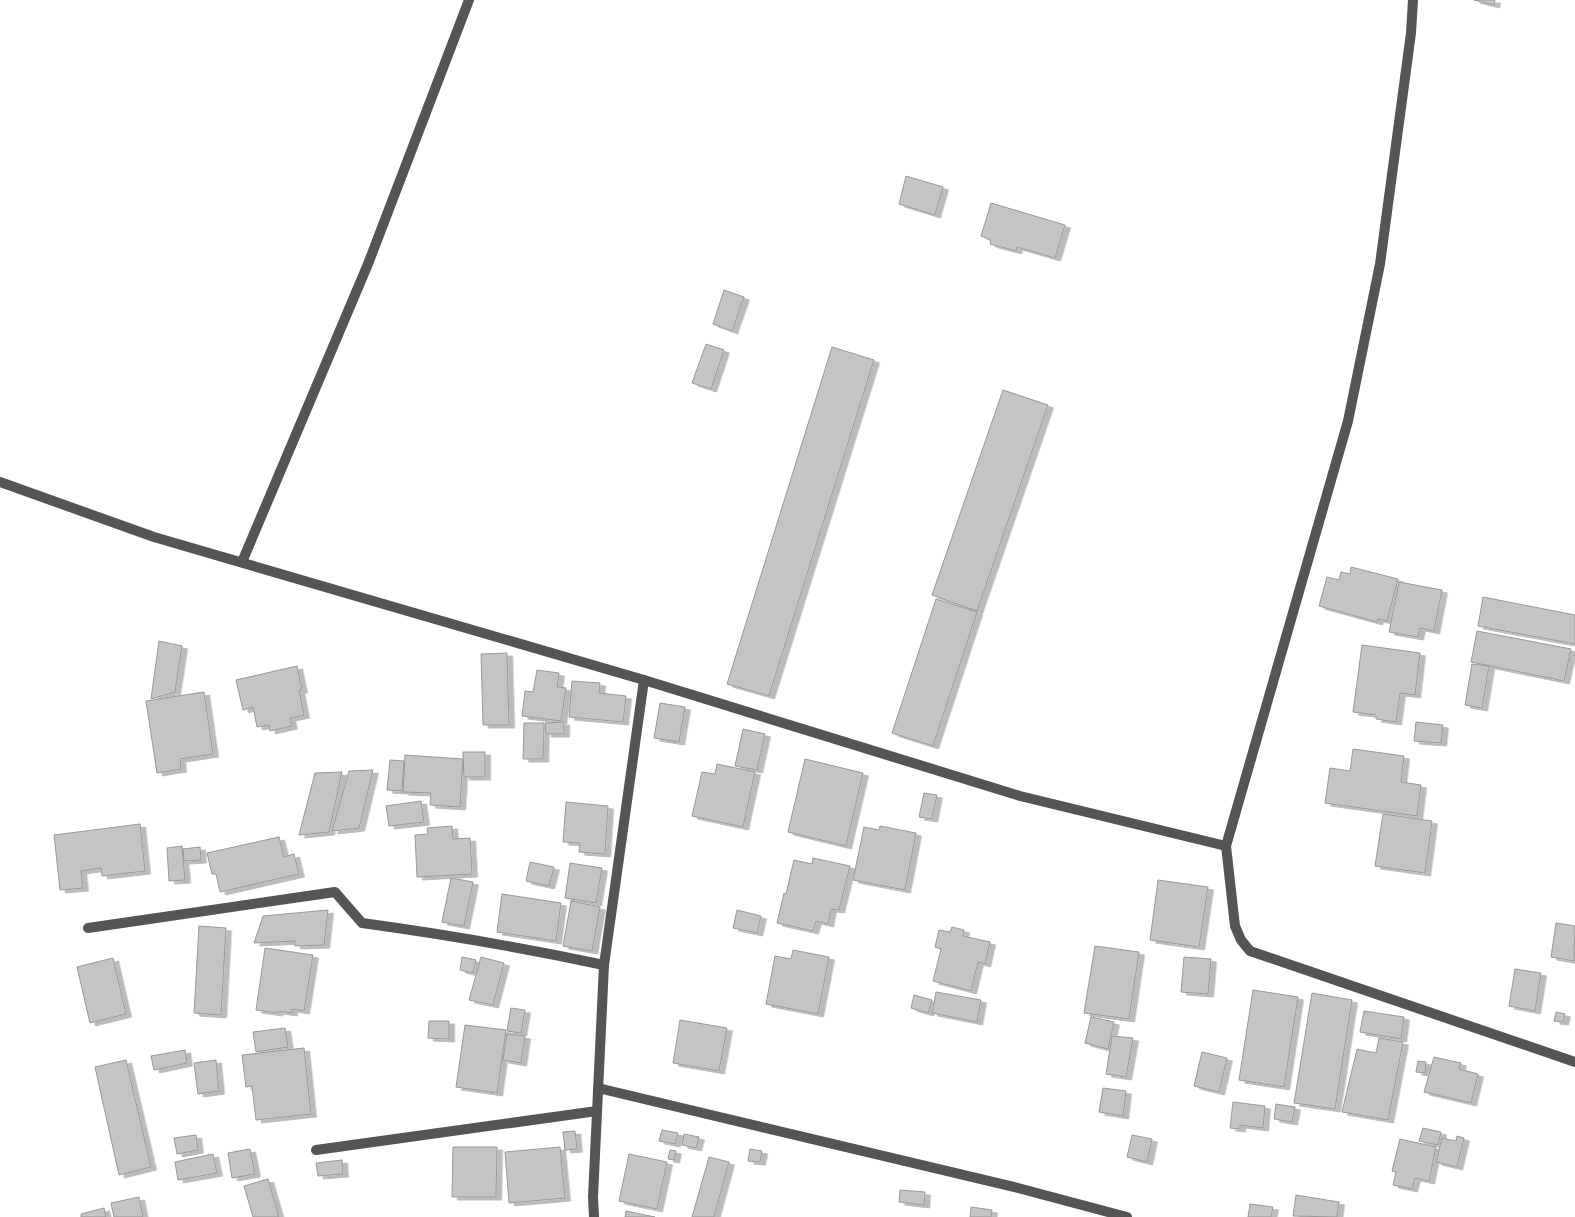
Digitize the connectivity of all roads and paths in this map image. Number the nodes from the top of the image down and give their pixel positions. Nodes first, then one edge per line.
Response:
1 (469, 0) edge
2 (1413, 0) edge
3 (0, 482) edge
4 (242, 562) junction
5 (644, 680) junction
6 (1226, 846) junction
7 (88, 928) dead end
8 (604, 965) junction
9 (1575, 1062) edge
10 (598, 1088) junction
11 (597, 1111) junction
12 (316, 1150) dead end
13 (594, 1217) edge
14 (1127, 1217) edge

1 - 4 street
2 - 6 street
3 - 4 street
4 - 5 street
5 - 6 street
5 - 8 street
6 - 9 street
7 - 8 street
8 - 10 street
10 - 11 street
10 - 14 street
11 - 12 street
11 - 13 street

